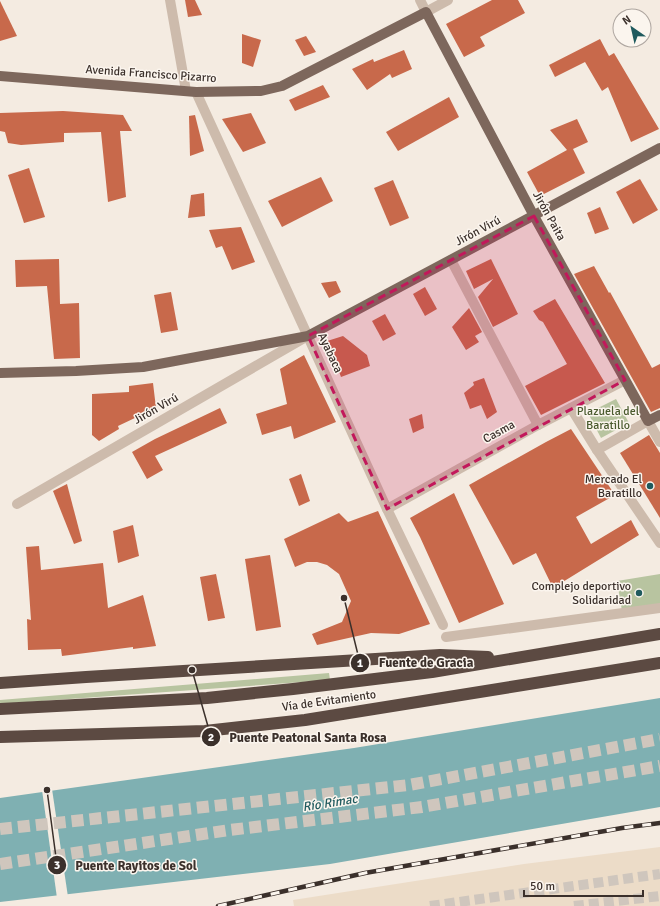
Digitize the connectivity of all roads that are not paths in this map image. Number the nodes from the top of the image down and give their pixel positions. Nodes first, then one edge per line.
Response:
1 (170, 0) edge
2 (420, 0) edge
3 (448, 0) edge
4 (426, 12) junction
5 (0, 76) edge
6 (191, 91) junction
7 (660, 148) edge
8 (534, 216) junction
9 (451, 260) junction
10 (308, 336) junction
11 (0, 373) edge
12 (625, 380) junction
13 (571, 408) junction
14 (660, 415) edge
15 (648, 421) junction
16 (538, 425) junction
17 (660, 442) edge
18 (597, 450) junction
19 (17, 504) dead end
20 (387, 509) junction
21 (660, 542) edge
22 (660, 608) edge
23 (443, 625) dead end
24 (660, 634) edge
25 (446, 637) dead end
26 (509, 659) junction
27 (660, 663) edge
28 (0, 683) edge
29 (0, 709) edge
30 (0, 737) edge

1 - 6 street, Ayabaca
2 - 4 street, Jirón Paita
3 - 4 street
4 - 6 main road, Avenida Francisco Pizarro
4 - 8 main road, Jirón Paita
5 - 6 main road, Avenida Francisco Pizarro
6 - 10 street, Ayabaca
7 - 8 main road, Jirón Virú
8 - 9 main road, Jirón Virú
8 - 12 main road, Jirón Paita
9 - 10 main road, Jirón Virú
9 - 16 street
10 - 11 main road, Jirón Virú
10 - 19 street, Jirón Virú
10 - 20 street, Ayabaca
12 - 13 street, Casma
12 - 15 main road, Jirón Paita
13 - 16 street, Casma
13 - 18 street
14 - 15 main road
15 - 17 street, Jirón Paita
15 - 18 street
16 - 20 street, Casma
18 - 21 street
20 - 23 street, Ayabaca
22 - 25 street
24 - 26 highway, Vía de Evitamiento
26 - 28 highway
26 - 29 highway, Vía de Evitamiento
27 - 30 highway, Vía de Evitamiento

